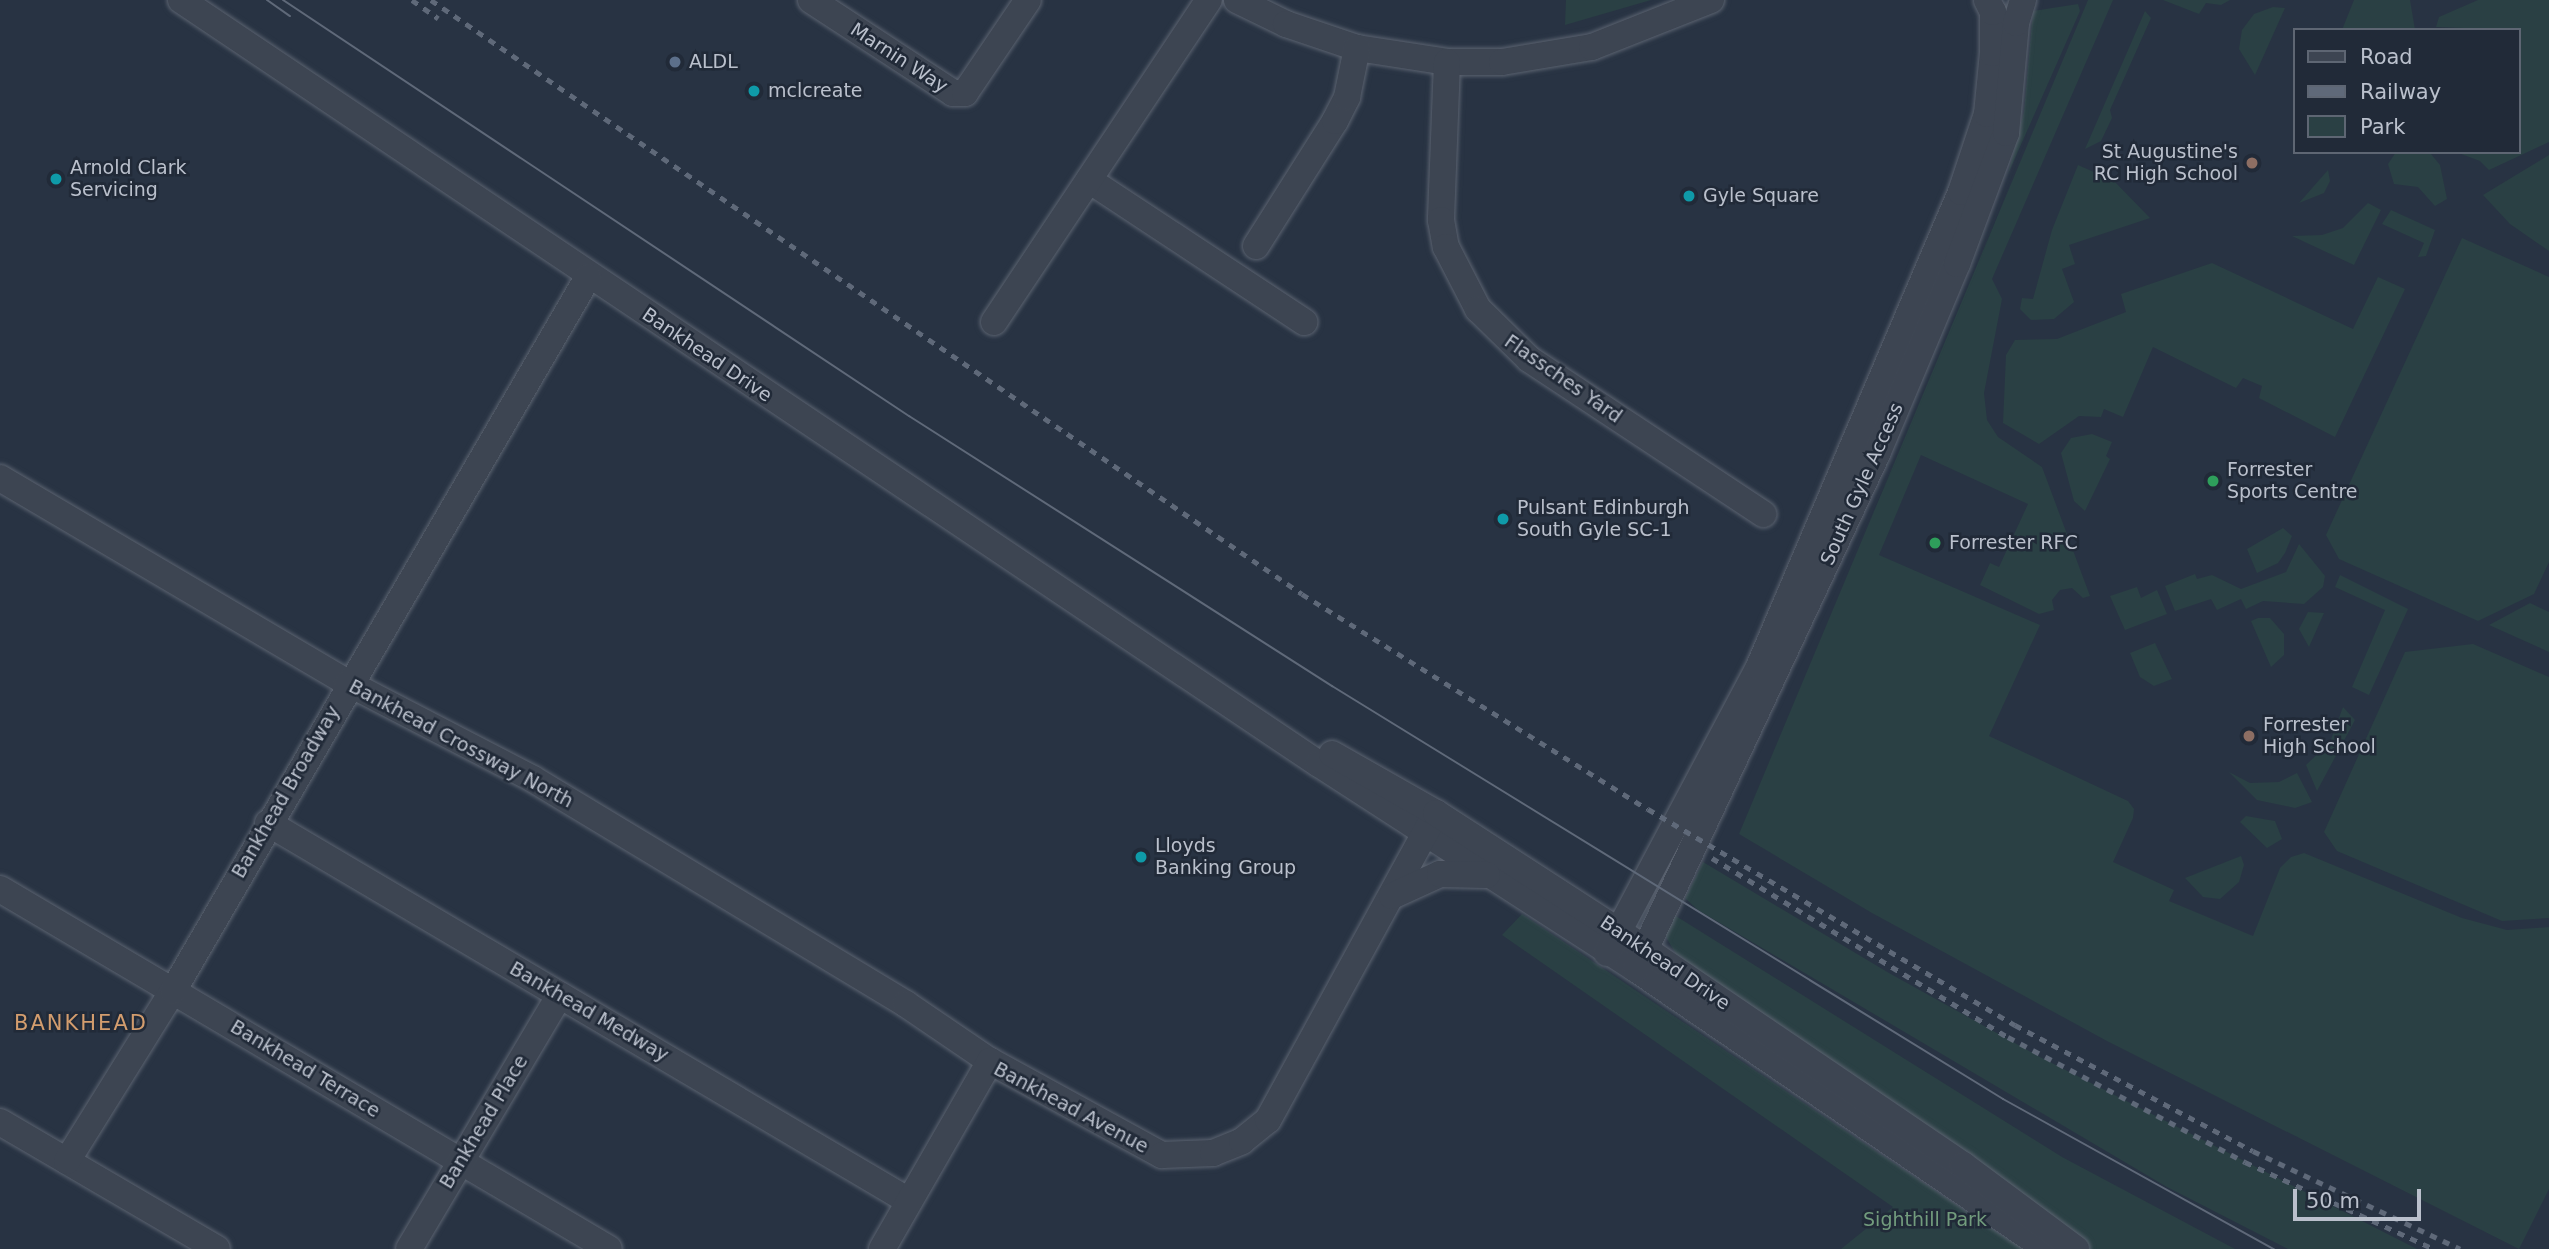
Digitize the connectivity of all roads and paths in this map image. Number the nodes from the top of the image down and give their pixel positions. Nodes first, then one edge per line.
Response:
1 (181, 0) edge
2 (811, 0) edge
3 (1028, 0) edge
4 (1209, 0) edge
5 (1237, 0) edge
6 (1711, 0) edge
7 (1987, 0) edge
8 (2023, 0) edge
9 (1357, 48) junction
10 (1447, 62) junction
11 (1089, 180) junction
12 (1256, 246) dead end
13 (588, 276) junction
14 (994, 322) dead end
15 (1304, 322) dead end
16 (0, 478) edge
17 (1763, 514) dead end
18 (348, 683) junction
19 (268, 823) junction
20 (1431, 824) junction
21 (1488, 875) junction
22 (0, 889) edge
23 (1392, 896) junction
24 (1614, 942) junction
25 (1640, 959) junction
26 (173, 991) junction
27 (560, 995) junction
28 (990, 1061) junction
29 (0, 1122) edge
30 (67, 1161) junction
31 (458, 1161) junction
32 (1963, 1165) junction
33 (909, 1201) junction
34 (2013, 1225) junction
35 (217, 1249) edge
36 (410, 1249) edge
37 (610, 1249) edge
38 (882, 1249) edge
39 (2047, 1249) edge
40 (2076, 1249) edge

1 - 13 street, Bankhead Drive
2 - 3 street, Marnin Way
4 - 11 street
5 - 9 street
6 - 10 street
7 - 24 street, South Gyle Access
8 - 25 street, South Gyle Access
9 - 10 street
9 - 12 street
10 - 17 street, Flassches Yard
11 - 14 street
11 - 15 street
13 - 18 street, Bankhead Broadway
13 - 20 street, Bankhead Drive
16 - 18 street, Bankhead Crossway North
18 - 19 street, Bankhead Broadway
18 - 28 street, Bankhead Crossway North
19 - 26 street, Bankhead Broadway
19 - 27 street, Bankhead Medway
20 - 21 street, Bankhead Drive
20 - 23 street, Bankhead Avenue
20 - 24 street, Bankhead Drive
21 - 23 street
21 - 24 street, Bankhead Drive
22 - 26 street, Bankhead Terrace
23 - 28 street, Bankhead Avenue
24 - 25 street, Bankhead Drive
25 - 32 street, Bankhead Drive
25 - 34 street, Bankhead Drive
26 - 30 street, Bankhead Broadway
26 - 31 street, Bankhead Terrace
27 - 31 street, Bankhead Place
27 - 33 street, Bankhead Medway
28 - 33 street, Bankhead Avenue
29 - 30 street
30 - 35 street
31 - 36 street, Bankhead Place
31 - 37 street, Bankhead Terrace
32 - 34 street
32 - 40 street, Bankhead Drive
33 - 38 street, Bankhead Avenue
34 - 39 street, Bankhead Drive

